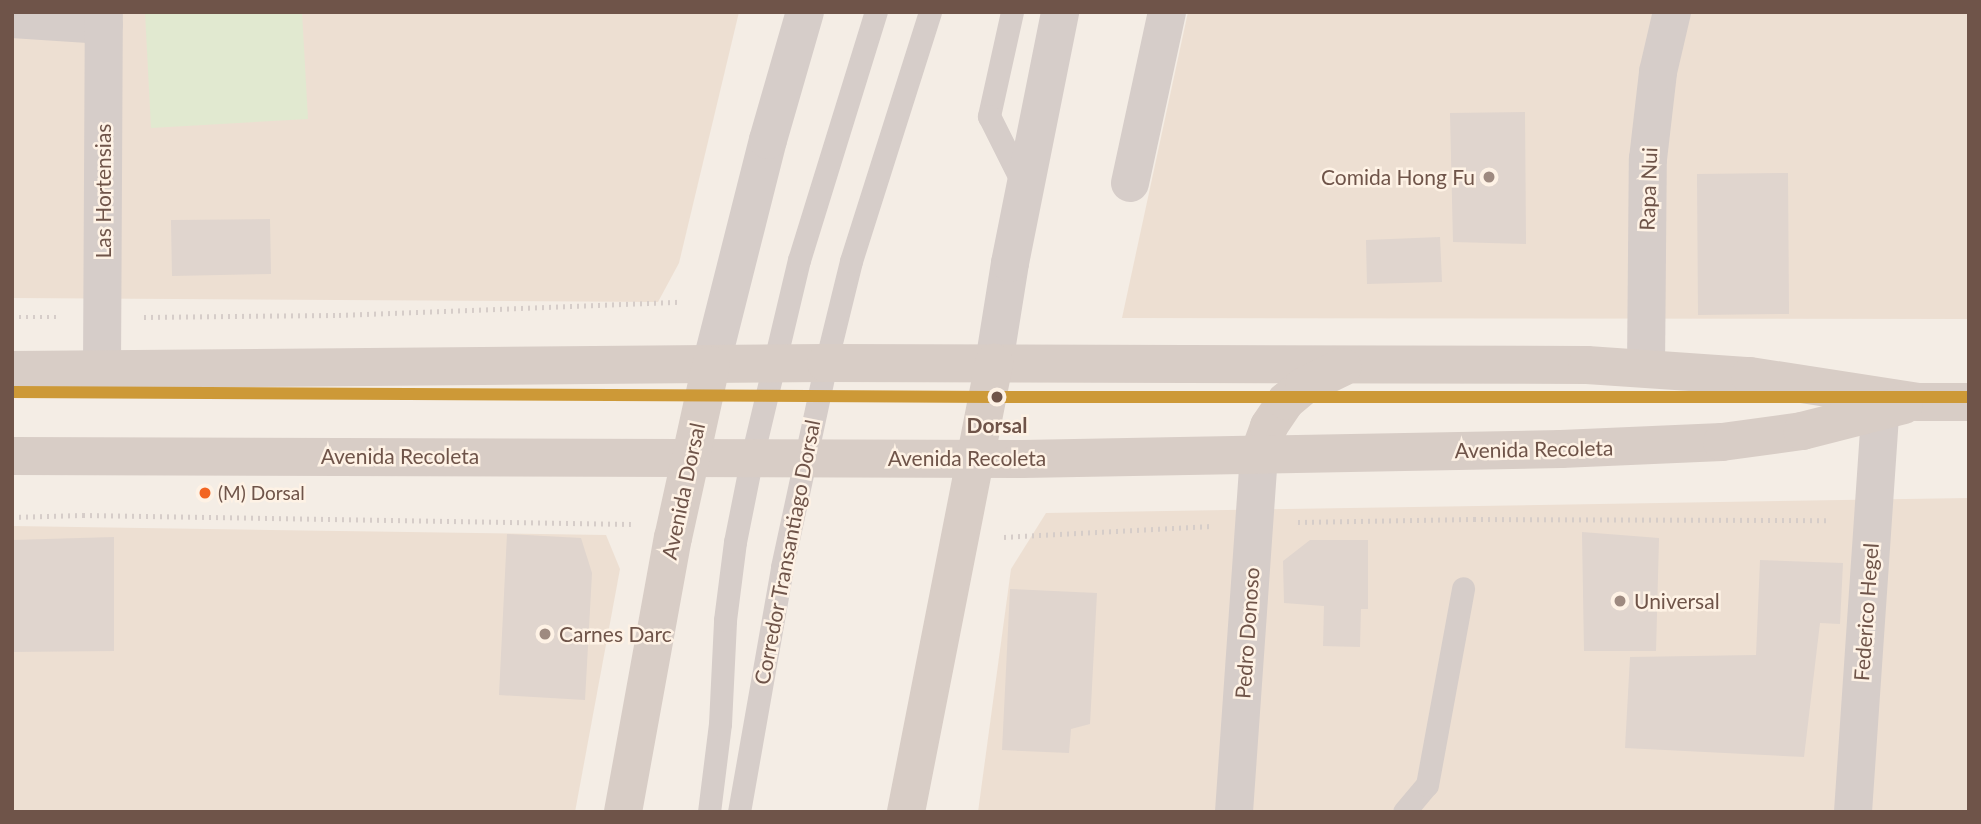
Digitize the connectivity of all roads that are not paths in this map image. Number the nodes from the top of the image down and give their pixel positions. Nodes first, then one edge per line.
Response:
1 (805, 12) edge
2 (876, 12) edge
3 (930, 12) edge
4 (1012, 12) edge
5 (1060, 12) edge
6 (1167, 12) edge
7 (1672, 12) edge
8 (12, 19) edge
9 (104, 19) edge
10 (1130, 183) dead end
11 (1024, 186) junction
12 (825, 363) junction
13 (994, 363) junction
14 (774, 364) junction
15 (711, 365) junction
16 (1345, 366) junction
17 (1646, 368) junction
18 (102, 369) junction
19 (12, 370) edge
20 (1917, 402) junction
21 (1969, 402) edge
22 (1880, 412) junction
23 (1259, 454) junction
24 (12, 456) edge
25 (689, 457) junction
26 (752, 457) junction
27 (804, 457) junction
28 (977, 458) junction
29 (1463, 588) dead end
30 (623, 812) edge
31 (709, 812) edge
32 (739, 812) edge
33 (906, 812) edge
34 (1234, 812) edge
35 (1404, 812) edge
36 (1853, 812) edge

1 - 15 street, Avenida Dorsal
2 - 14 lane, Corredor Transantiago Dorsal
3 - 12 lane, Corredor Transantiago Dorsal
4 - 11 lane
5 - 11 street
6 - 10 street
7 - 17 street, Rapa Nui
8 - 9 street
9 - 18 street, Las Hortensias
11 - 13 street
12 - 13 main road, Avenida Recoleta
12 - 14 main road, Avenida Recoleta
12 - 27 lane, Corredor Transantiago Dorsal
13 - 16 main road, Avenida Recoleta
13 - 28 main road
14 - 15 main road, Avenida Recoleta
14 - 26 lane, Corredor Transantiago Dorsal
15 - 18 main road, Avenida Recoleta
15 - 25 main road, Avenida Dorsal
16 - 17 main road, Avenida Recoleta
16 - 23 main road
17 - 20 main road, Avenida Recoleta
18 - 19 main road, Avenida Recoleta
20 - 21 main road, Avenida Recoleta
20 - 22 main road, Avenida Recoleta
22 - 23 main road, Avenida Recoleta
22 - 36 street, Federico Hegel
23 - 28 main road, Avenida Recoleta
23 - 34 street, Pedro Donoso
24 - 25 main road, Avenida Recoleta
25 - 26 main road, Avenida Recoleta
25 - 30 main road, Avenida Dorsal
26 - 27 main road, Avenida Recoleta
26 - 31 lane, Corredor Transantiago Dorsal
27 - 28 main road, Avenida Recoleta
27 - 32 lane, Corredor Transantiago Dorsal
28 - 33 main road
29 - 35 lane

